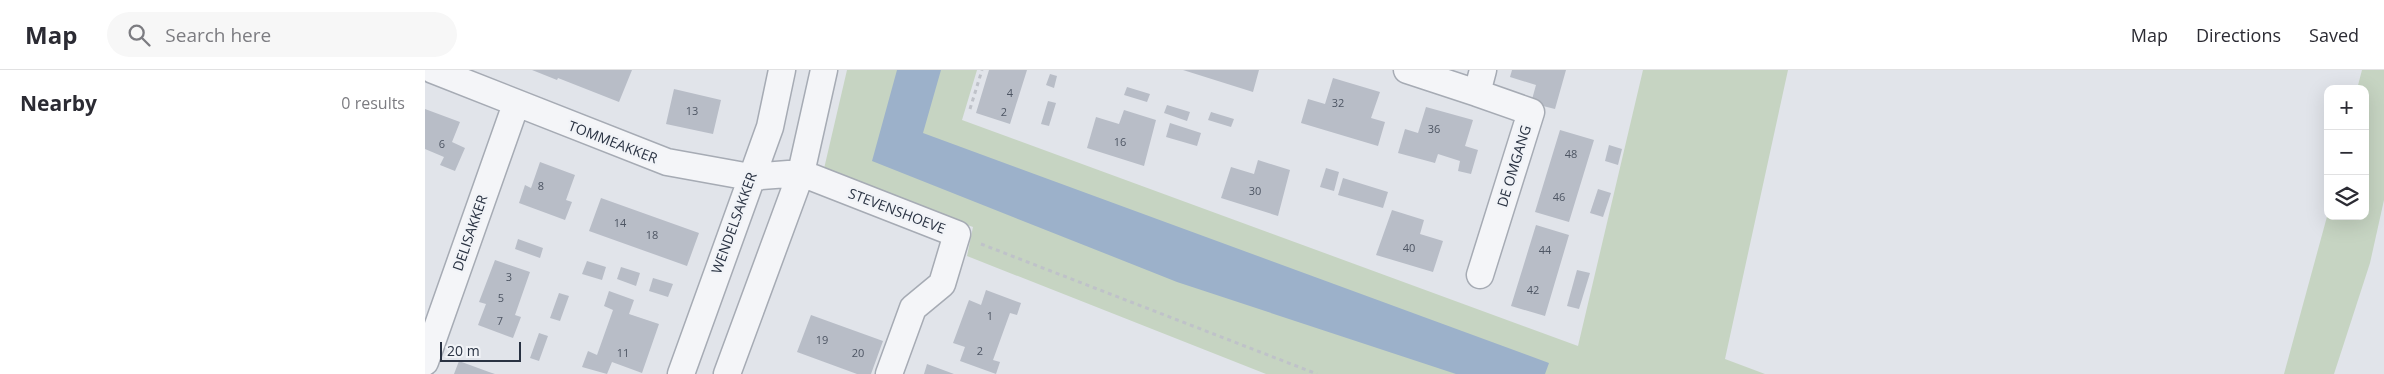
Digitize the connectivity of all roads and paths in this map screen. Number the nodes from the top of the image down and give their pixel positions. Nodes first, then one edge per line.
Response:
1 (433, 70) edge
2 (781, 70) edge
3 (824, 70) edge
4 (982, 70) edge
5 (1407, 70) edge
6 (1480, 82) edge
7 (516, 104) junction
8 (970, 109) dead end
9 (801, 173) junction
10 (750, 177) junction
11 (957, 234) junction
12 (1480, 275) dead end
13 (425, 362) edge
14 (681, 374) edge
15 (727, 374) edge
16 (889, 374) edge
17 (1317, 374) edge

1 - 7 street, TOMMEAKKER
2 - 10 street, WENDELSAKKER
3 - 9 street
4 - 8 path
5 - 6 street, DE OMGANG
6 - 12 street, DE OMGANG
7 - 10 street, TOMMEAKKER
7 - 13 street, DELISAKKER
9 - 10 street, TOMMEAKKER
9 - 11 street, STEVENSHOEVE
9 - 15 street
10 - 14 street, WENDELSAKKER
11 - 16 street, STEVENSHOEVE
11 - 17 path

